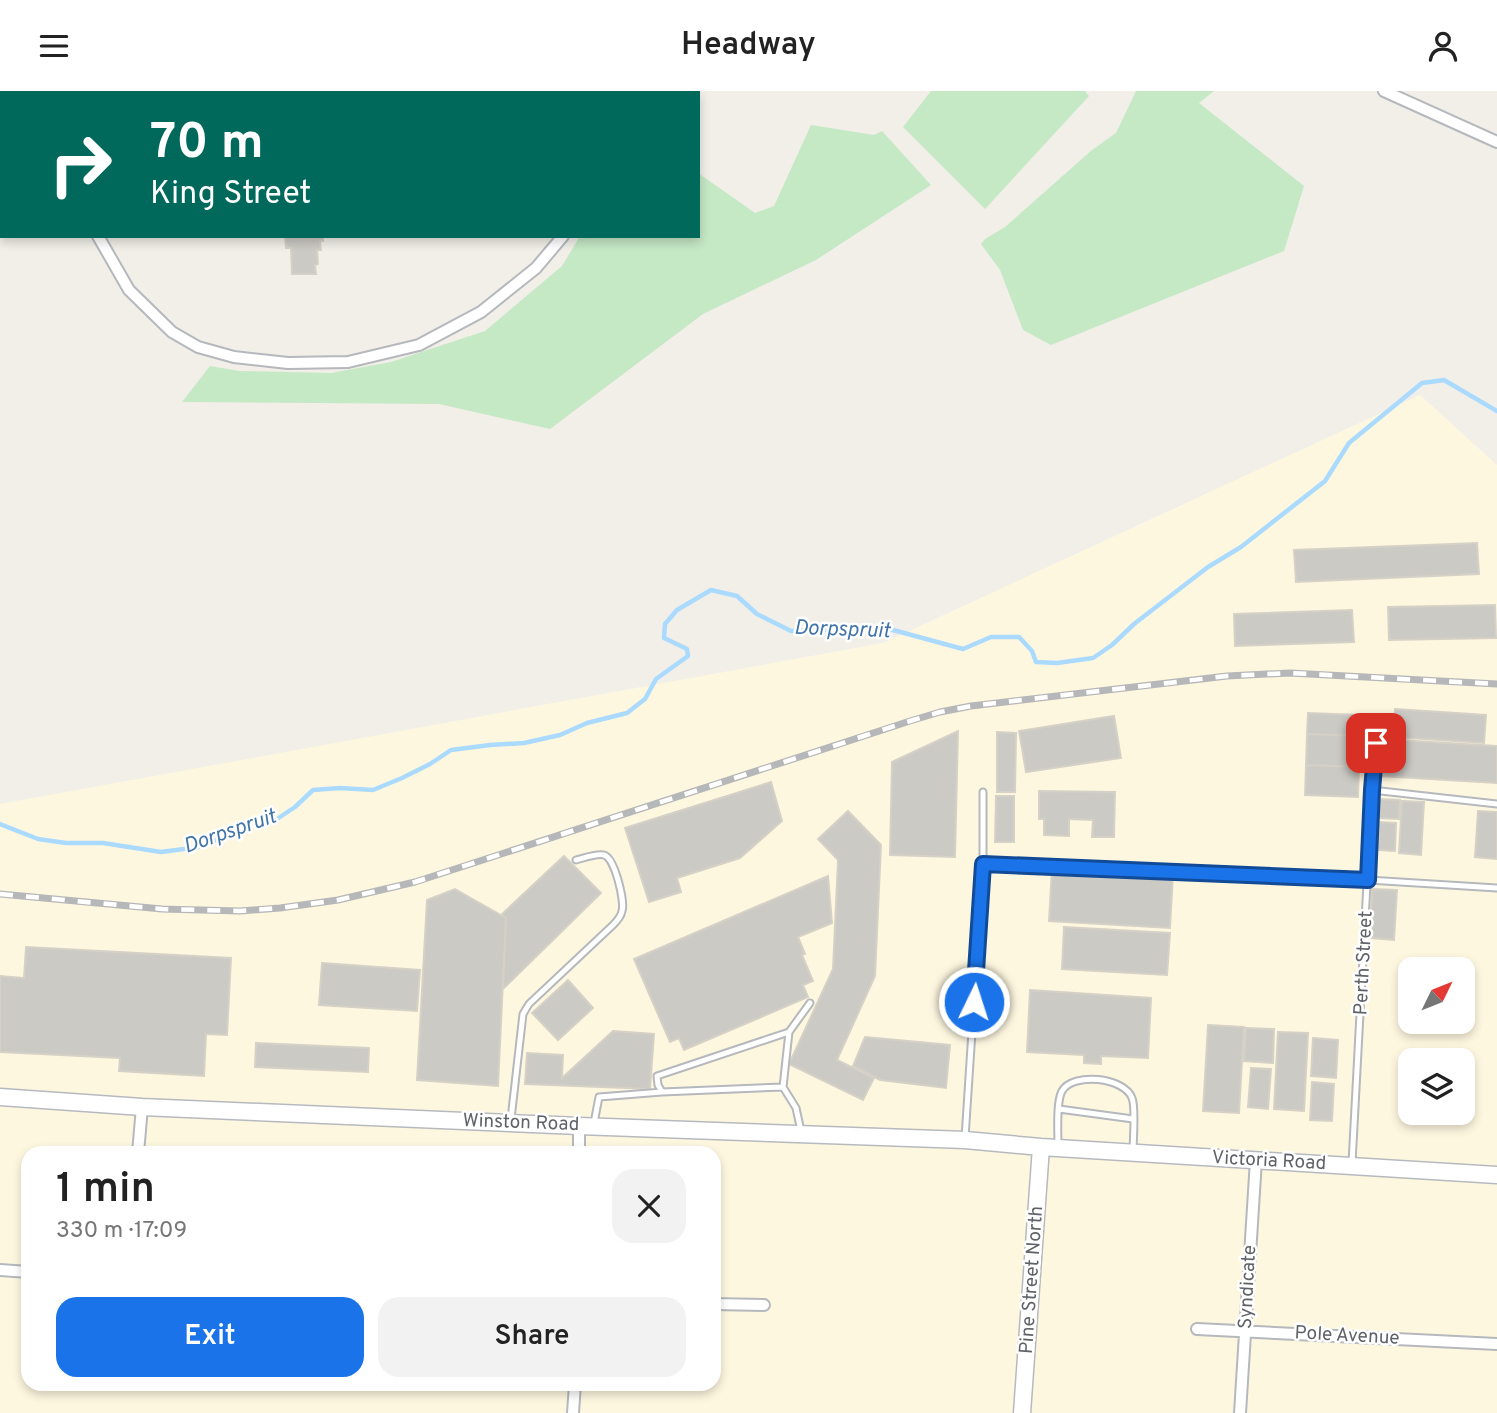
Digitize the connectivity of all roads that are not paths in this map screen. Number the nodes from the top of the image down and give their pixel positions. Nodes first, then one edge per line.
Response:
1 (1384, 91) edge
2 (1497, 142) edge
3 (99, 238) edge
4 (561, 238) edge
5 (1378, 719) dead end
6 (1372, 790) junction
7 (983, 792) dead end
8 (1497, 804) edge
9 (576, 860) dead end
10 (983, 864) junction
11 (1368, 880) junction
12 (1497, 888) edge
13 (810, 1003) dead end
14 (789, 1032) junction
15 (783, 1087) junction
16 (662, 1092) junction
17 (0, 1097) edge
18 (142, 1107) junction
19 (1059, 1109) junction
20 (1133, 1119) junction
21 (510, 1123) junction
22 (586, 1126) junction
23 (801, 1134) junction
24 (965, 1140) junction
25 (139, 1146) edge
26 (581, 1146) edge
27 (1049, 1147) junction
28 (1133, 1153) junction
29 (1255, 1160) junction
30 (1352, 1165) junction
31 (1497, 1175) edge
32 (0, 1271) edge
33 (21, 1272) edge
34 (721, 1304) edge
35 (764, 1305) dead end
36 (1197, 1329) dead end
37 (1245, 1331) junction
38 (1497, 1344) edge
39 (575, 1391) edge
40 (573, 1413) edge
41 (1022, 1413) edge
42 (1240, 1413) edge

1 - 2 street
3 - 4 street
5 - 6 lane, Perth Street
6 - 8 lane
6 - 11 lane, Perth Street
7 - 10 lane
9 - 21 lane
10 - 11 lane
10 - 24 lane
11 - 12 lane
11 - 30 lane, Perth Street
13 - 14 lane
14 - 15 lane
14 - 16 lane
15 - 16 lane
15 - 23 lane
16 - 22 lane
17 - 18 street, Winston Road
18 - 21 street, Winston Road
18 - 25 street
19 - 20 lane
19 - 20 lane
19 - 27 lane
20 - 28 lane
21 - 22 street, Winston Road
22 - 23 street, Winston Road
22 - 26 street
23 - 24 street, Winston Road
24 - 27 street, Winston Road
27 - 28 street, Victoria Road
27 - 41 street, Pine Street North
28 - 29 street, Victoria Road
29 - 30 street, Victoria Road
29 - 37 street, Syndicate
30 - 31 street, Victoria Road
32 - 33 street
34 - 35 street
36 - 37 street, Pole Avenue
37 - 38 street, Pole Avenue
37 - 42 street, Syndicate
39 - 40 street

